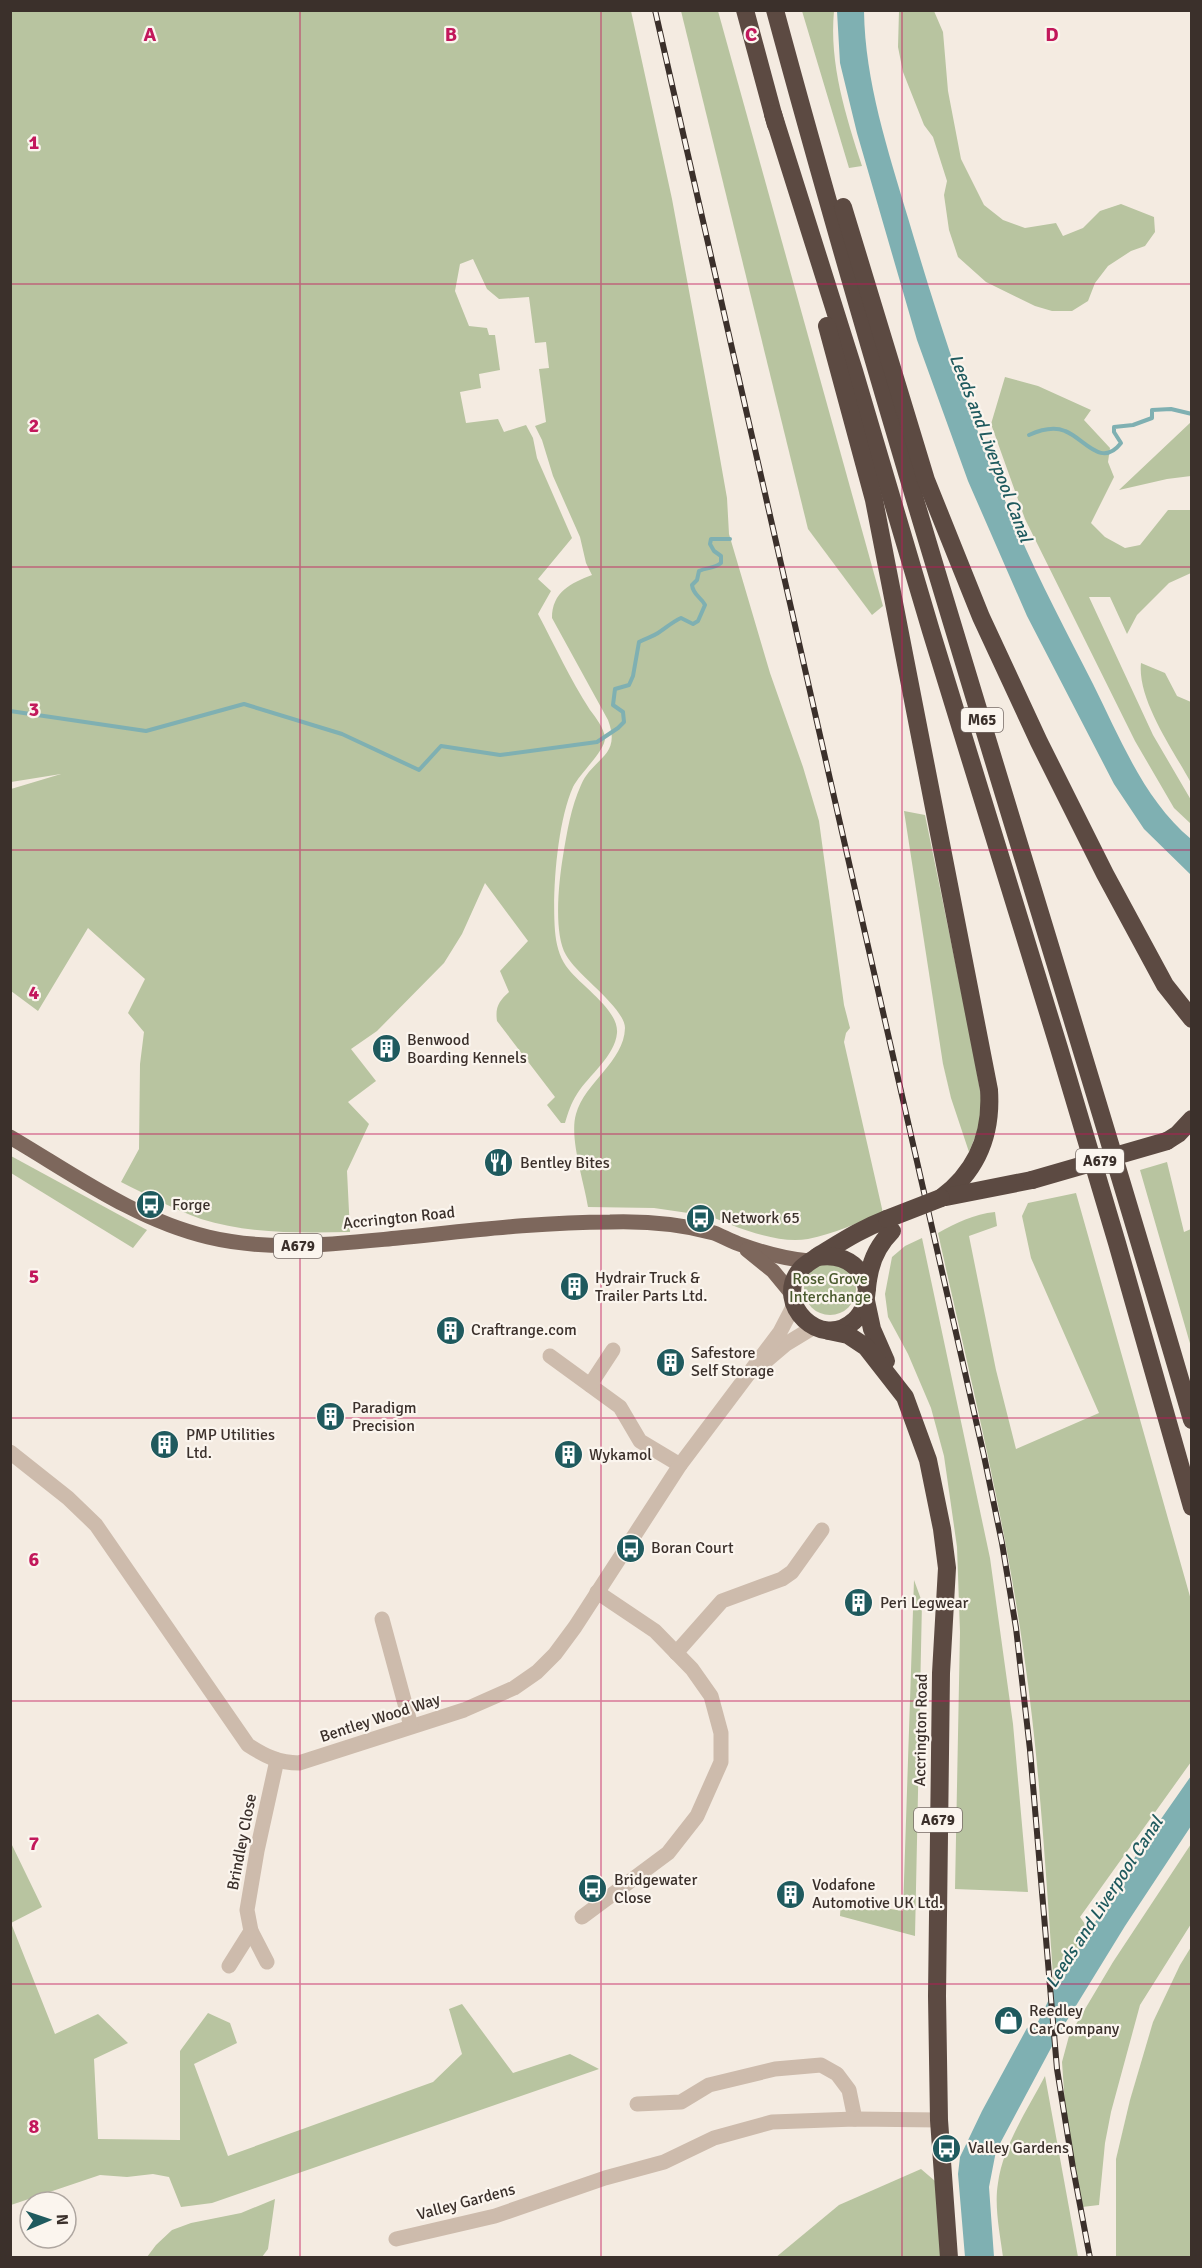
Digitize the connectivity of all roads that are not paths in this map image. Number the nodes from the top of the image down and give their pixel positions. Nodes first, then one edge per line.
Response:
1 (744, 10) edge
2 (776, 15) edge
3 (773, 114) junction
4 (1191, 1019) edge
5 (1191, 1119) edge
6 (10, 1137) edge
7 (1191, 1137) edge
8 (1167, 1141) junction
9 (937, 1204) junction
10 (889, 1225) junction
11 (741, 1245) junction
12 (813, 1259) junction
13 (867, 1295) junction
14 (793, 1300) junction
15 (822, 1329) junction
16 (613, 1350) dead end
17 (550, 1356) dead end
18 (746, 1379) junction
19 (590, 1385) junction
20 (900, 1389) junction
21 (1191, 1420) edge
22 (10, 1452) edge
23 (680, 1465) junction
24 (1191, 1507) edge
25 (822, 1530) dead end
26 (597, 1592) junction
27 (382, 1619) dead end
28 (676, 1653) junction
29 (411, 1726) junction
30 (277, 1760) junction
31 (582, 1917) dead end
32 (251, 1931) junction
33 (267, 1962) dead end
34 (229, 1966) dead end
35 (637, 2104) dead end
36 (855, 2119) junction
37 (939, 2120) junction
38 (396, 2239) dead end
39 (949, 2258) edge

1 - 3 highway, M65
2 - 4 highway
2 - 21 highway, M65
3 - 9 highway
3 - 24 highway, M65
5 - 8 highway, A679
6 - 11 main road, Accrington Road / A679
7 - 8 highway, A679
8 - 9 highway, A679, bridge
9 - 10 highway, A679, bridge
10 - 12 highway, A679
10 - 13 highway, A679
11 - 12 main road, Accrington Road / A679
11 - 14 main road, Accrington Road / A679
12 - 13 highway, A679
12 - 14 highway, A679
13 - 15 highway, A679
13 - 20 highway, Accrington Road / A679
14 - 15 highway, A679
14 - 18 street, Bentley Wood Way
15 - 18 street, Bentley Wood Way
15 - 20 highway, Accrington Road / A679
16 - 19 street
17 - 19 street
18 - 23 street, Bentley Wood Way
19 - 23 street
20 - 37 highway, Accrington Road / A679
22 - 30 street, Bentley Wood Way
23 - 26 street, Bentley Wood Way
25 - 28 street
26 - 28 street
26 - 29 street, Bentley Wood Way
27 - 29 street
28 - 31 street
29 - 30 street, Bentley Wood Way
30 - 32 street, Brindley Close
32 - 33 street, Brindley Close
32 - 34 street
35 - 36 street
36 - 37 street, Valley Gardens
36 - 38 street, Valley Gardens
37 - 39 highway, Accrington Road / A679

